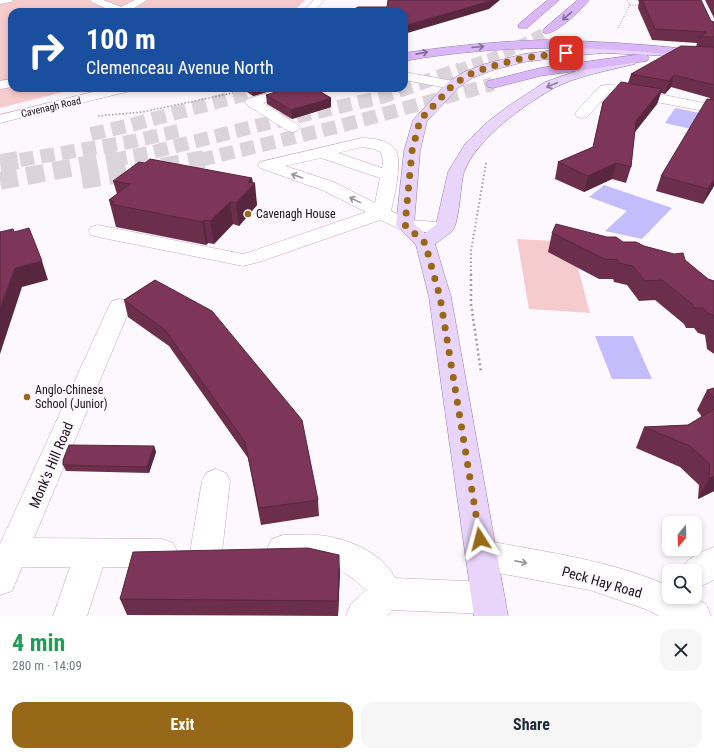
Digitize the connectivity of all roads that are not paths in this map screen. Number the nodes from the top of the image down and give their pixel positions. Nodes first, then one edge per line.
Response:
1 (8, 0) edge
2 (95, 0) edge
3 (320, 0) edge
4 (554, 0) edge
5 (584, 0) edge
6 (0, 1) edge
7 (136, 1) edge
8 (113, 8) edge
9 (127, 8) edge
10 (311, 8) edge
11 (523, 26) dead end
12 (548, 31) tunnel mouth
13 (689, 53) junction
14 (714, 54) edge
15 (408, 56) edge
16 (643, 58) junction
17 (714, 60) edge
18 (408, 77) edge
19 (493, 84) tunnel mouth
20 (453, 85) junction
21 (109, 92) edge
22 (286, 92) edge
23 (714, 109) edge
24 (582, 114) dead end
25 (0, 119) edge
26 (293, 128) dead end
27 (320, 153) junction
28 (388, 175) junction
29 (382, 213) junction
30 (405, 225) junction
31 (445, 227) junction
32 (98, 231) dead end
33 (425, 243) junction
34 (120, 306) dead end
35 (216, 481) dead end
36 (232, 551) junction
37 (14, 552) junction
38 (91, 553) junction
39 (482, 555) junction
40 (714, 562) edge
41 (702, 570) edge
42 (0, 580) edge
43 (662, 593) edge
44 (677, 604) edge
45 (374, 605) edge
46 (490, 607) edge
47 (70, 616) edge
48 (694, 616) edge

1 - 6 street
2 - 8 street
3 - 10 street
4 - 11 highway
5 -> 12 highway
7 - 9 street
13 - 14 main road
15 -> 13 highway
13 - 20 main road
16 - 17 main road
16 - 19 highway
16 -> 31 main road
18 - 20 street
20 - 30 main road
21 - 25 street, Cavenagh Road
22 - 26 street
23 - 24 street
27 - 28 street
27 - 28 street
29 -> 27 street
28 - 29 street
29 - 30 street
29 - 32 street
30 - 31 street
30 - 33 main road
31 - 33 main road
33 - 39 main road
34 - 37 street, Monk's Hill Road
35 - 36 street
36 - 38 street
36 - 45 street
37 - 38 street
37 - 42 street, Monk's Hill Road
38 - 47 street
39 -> 43 street, Peck Hay Road
39 - 46 main road
40 - 41 street
44 - 48 street, Peck Hay Road
45 - 46 street

